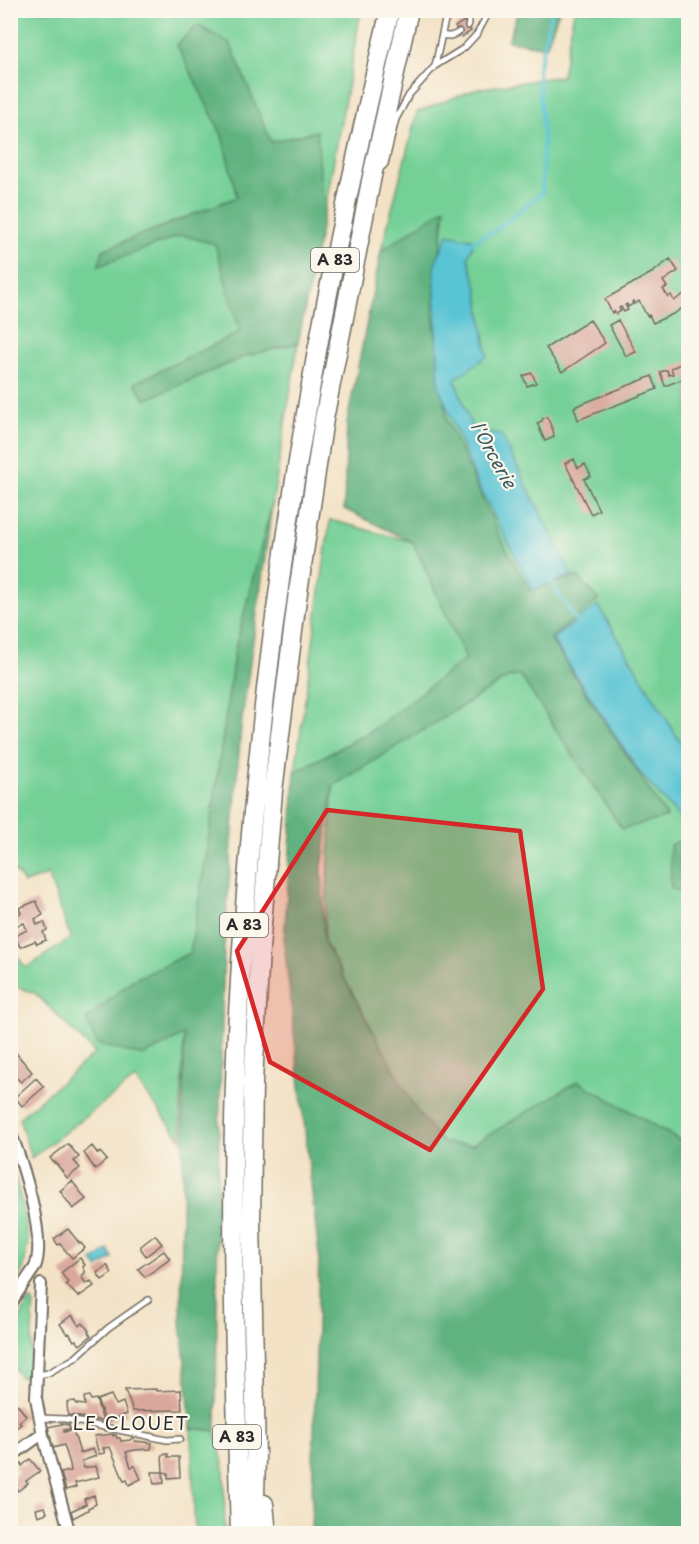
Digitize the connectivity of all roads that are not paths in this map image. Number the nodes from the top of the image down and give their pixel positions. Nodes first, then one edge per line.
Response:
1 (390, 10) edge
2 (409, 10) edge
3 (447, 10) edge
4 (463, 10) edge
5 (490, 10) edge
6 (445, 20) junction
7 (468, 26) dead end
8 (459, 32) dead end
9 (442, 35) junction
10 (435, 66) junction
11 (372, 176) junction
12 (10, 1131) edge
13 (41, 1284) dead end
14 (15, 1293) edge
15 (148, 1300) dead end
16 (10, 1304) edge
17 (36, 1376) junction
18 (39, 1418) junction
19 (43, 1435) junction
20 (180, 1439) dead end
21 (10, 1457) edge
22 (256, 1458) junction
23 (70, 1533) edge
24 (240, 1533) edge
25 (254, 1533) edge
26 (267, 1533) edge

1 - 24 highway, A 83
2 - 11 highway, A 83
3 - 6 lane
4 - 6 lane
4 - 7 lane
5 - 10 lane
6 - 9 lane
8 - 9 lane
9 - 10 lane
10 - 11 lane
11 - 22 highway, A 83
12 - 14 street
13 - 17 street
14 - 16 street
15 - 17 lane
17 - 18 street
18 - 19 street
18 - 20 lane
19 - 21 street
19 - 23 street
22 - 25 highway, A 83
22 - 26 highway

